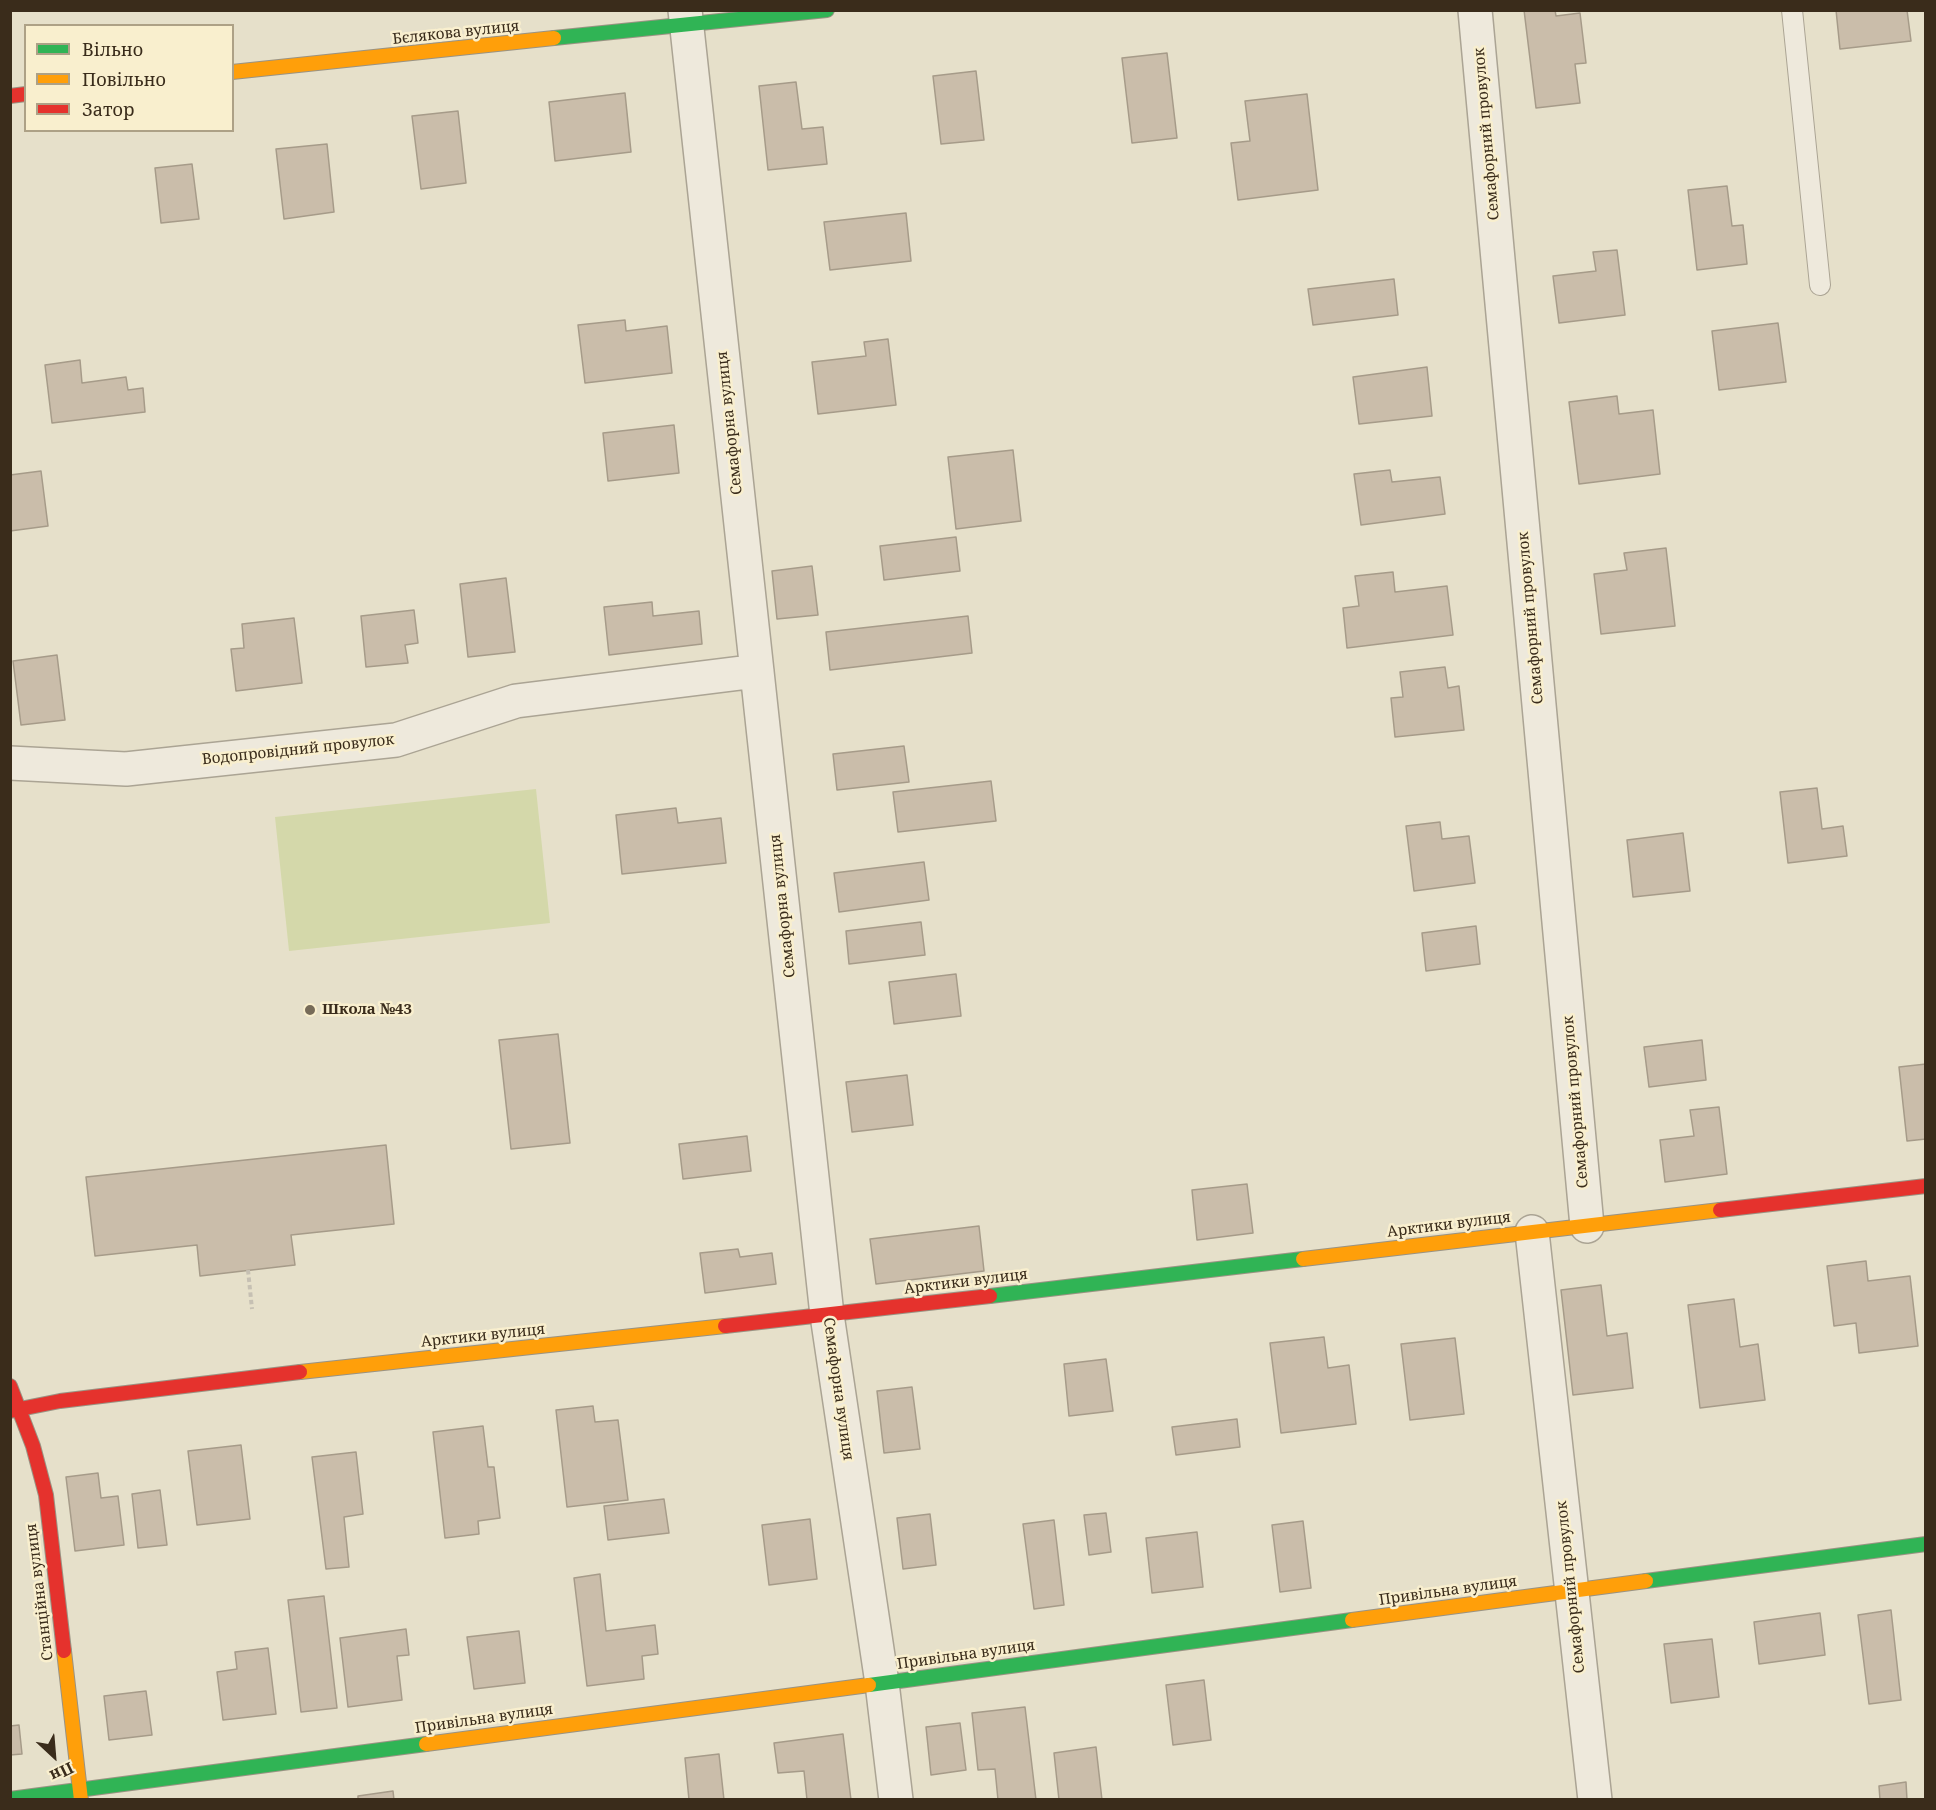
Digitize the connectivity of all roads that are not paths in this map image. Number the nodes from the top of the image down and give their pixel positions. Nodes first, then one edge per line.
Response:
1 (827, 10) edge
2 (1475, 10) edge
3 (1792, 10) edge
4 (686, 18) edge
5 (234, 72) edge
6 (1820, 285) dead end
7 (758, 671) junction
8 (10, 762) edge
9 (1926, 1186) edge
10 (1587, 1226) junction
11 (1532, 1232) junction
12 (827, 1315) junction
13 (10, 1386) edge
14 (15, 1411) edge
15 (1926, 1544) edge
16 (1572, 1591) junction
17 (882, 1683) junction
18 (80, 1795) edge
19 (10, 1799) edge
20 (896, 1800) edge
21 (1595, 1800) edge

1 - 4 street, Бєлякова вулиця
2 - 10 street, Семафорний провулок
3 - 6 lane
4 - 5 street, Бєлякова вулиця
4 - 7 street, Семафорна вулиця
7 - 8 street, Водопровідний провулок
7 - 12 street, Семафорна вулиця
9 - 10 street, Арктики вулиця
10 - 11 street, Арктики вулиця
11 - 12 street, Арктики вулиця
11 - 16 street, Семафорний провулок
12 - 14 street, Арктики вулиця
12 - 17 street, Семафорна вулиця
13 - 14 street, Станційна вулиця
14 - 18 street, Станційна вулиця
15 - 16 street, Привільна вулиця
16 - 17 street, Привільна вулиця
16 - 21 street, Семафорний провулок
17 - 18 street, Привільна вулиця
17 - 20 street, Семафорна вулиця
18 - 19 street, Привільна вулиця

